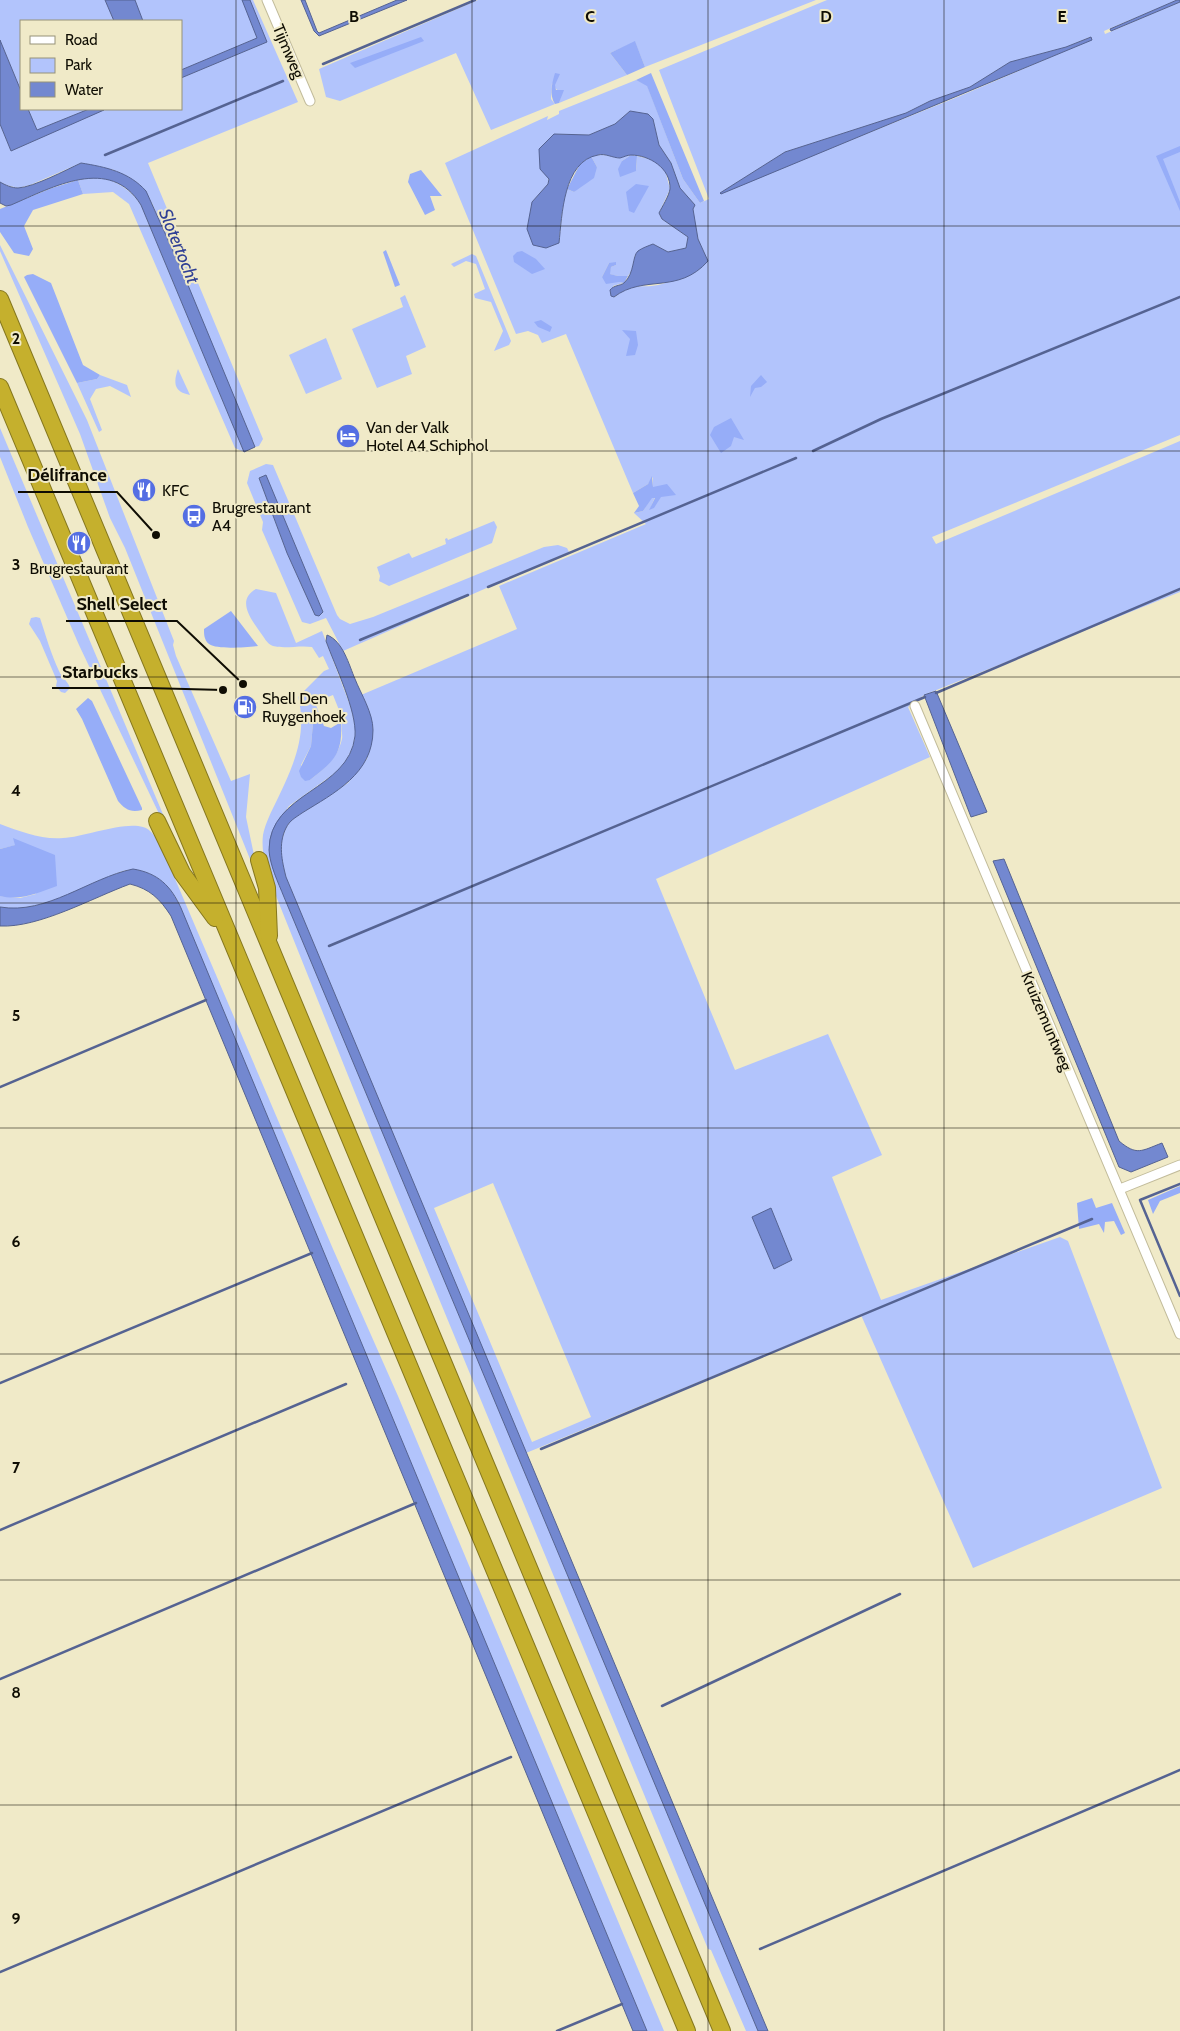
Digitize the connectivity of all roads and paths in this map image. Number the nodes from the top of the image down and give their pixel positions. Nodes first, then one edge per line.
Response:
1 (267, 0) edge
2 (310, 101) dead end
3 (0, 299) edge
4 (0, 387) edge
5 (915, 706) dead end
6 (157, 821) dead end
7 (259, 860) dead end
8 (231, 939) junction
9 (270, 948) junction
10 (1180, 1165) edge
11 (1120, 1189) junction
12 (1180, 1334) edge
13 (687, 2031) edge
14 (722, 2031) edge

1 - 2 street, Tijmweg
3 - 9 highway
4 - 8 highway
5 - 11 street, Kruizemuntweg
6 - 8 highway
7 - 9 highway
8 - 13 highway
9 - 14 highway
10 - 11 street
11 - 12 street, Kruizemuntweg

